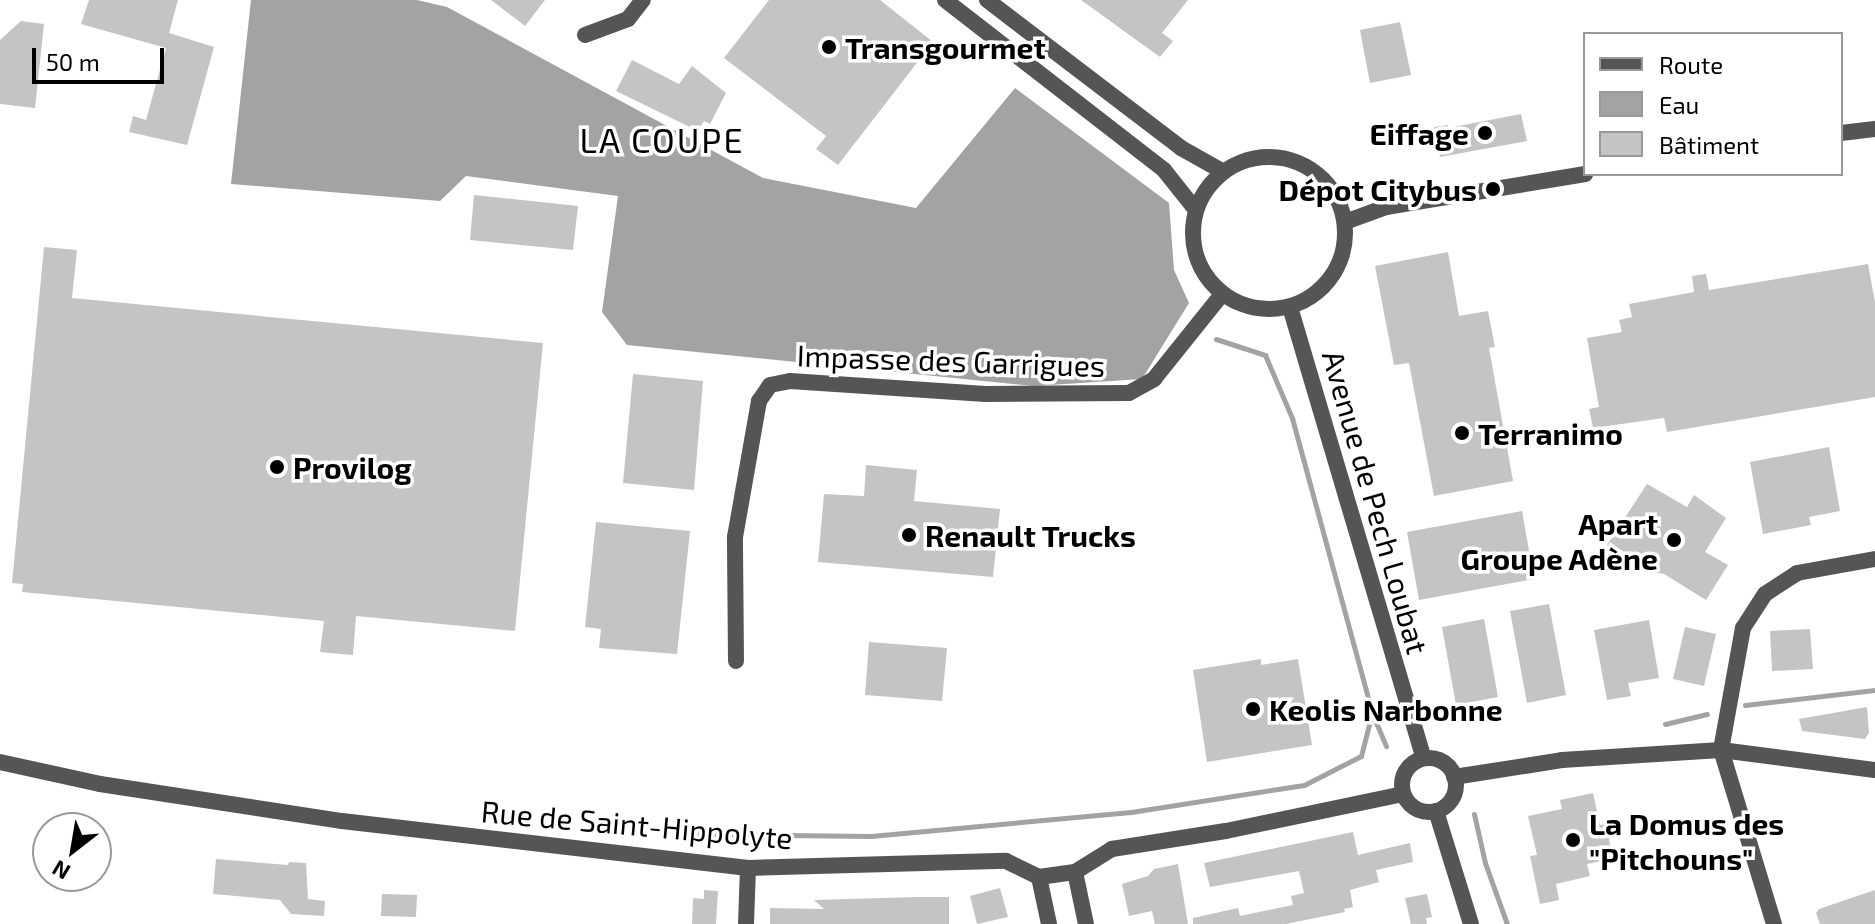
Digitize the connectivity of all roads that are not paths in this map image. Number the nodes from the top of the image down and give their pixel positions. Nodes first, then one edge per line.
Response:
1 (643, 0) edge
2 (945, 0) edge
3 (987, 0) edge
4 (585, 35) dead end
5 (1875, 129) edge
6 (1843, 133) edge
7 (1222, 171) junction
8 (1583, 174) edge
9 (1195, 209) junction
10 (1345, 222) junction
11 (1222, 294) junction
12 (1290, 307) junction
13 (1875, 559) edge
14 (736, 661) dead end
15 (1721, 750) junction
16 (1424, 758) junction
17 (0, 762) edge
18 (1875, 770) edge
19 (1454, 777) junction
20 (1403, 794) junction
21 (1436, 811) junction
22 (748, 868) junction
23 (1075, 872) junction
24 (1039, 877) junction
25 (746, 924) edge
26 (1049, 924) edge
27 (1086, 924) edge
28 (1471, 924) edge
29 (1774, 924) edge

1 - 4 street
2 - 9 street
3 - 7 street
5 - 6 street
7 - 9 street
7 - 10 street
8 - 10 street
9 - 11 street
10 - 12 street
11 - 12 street
11 - 14 street, Impasse des Garrigues
12 - 16 street, Avenue de Pech Loubat
13 - 15 street
15 - 18 street
15 - 19 street
15 - 29 street
16 - 19 street
16 - 20 street
17 - 22 street, Rue de Saint-Hippolyte
19 - 21 street
20 - 21 street
20 - 23 street
21 - 28 street
22 - 24 street, Rue de Saint-Hippolyte
22 - 25 street
23 - 24 street
23 - 27 street
24 - 26 street

